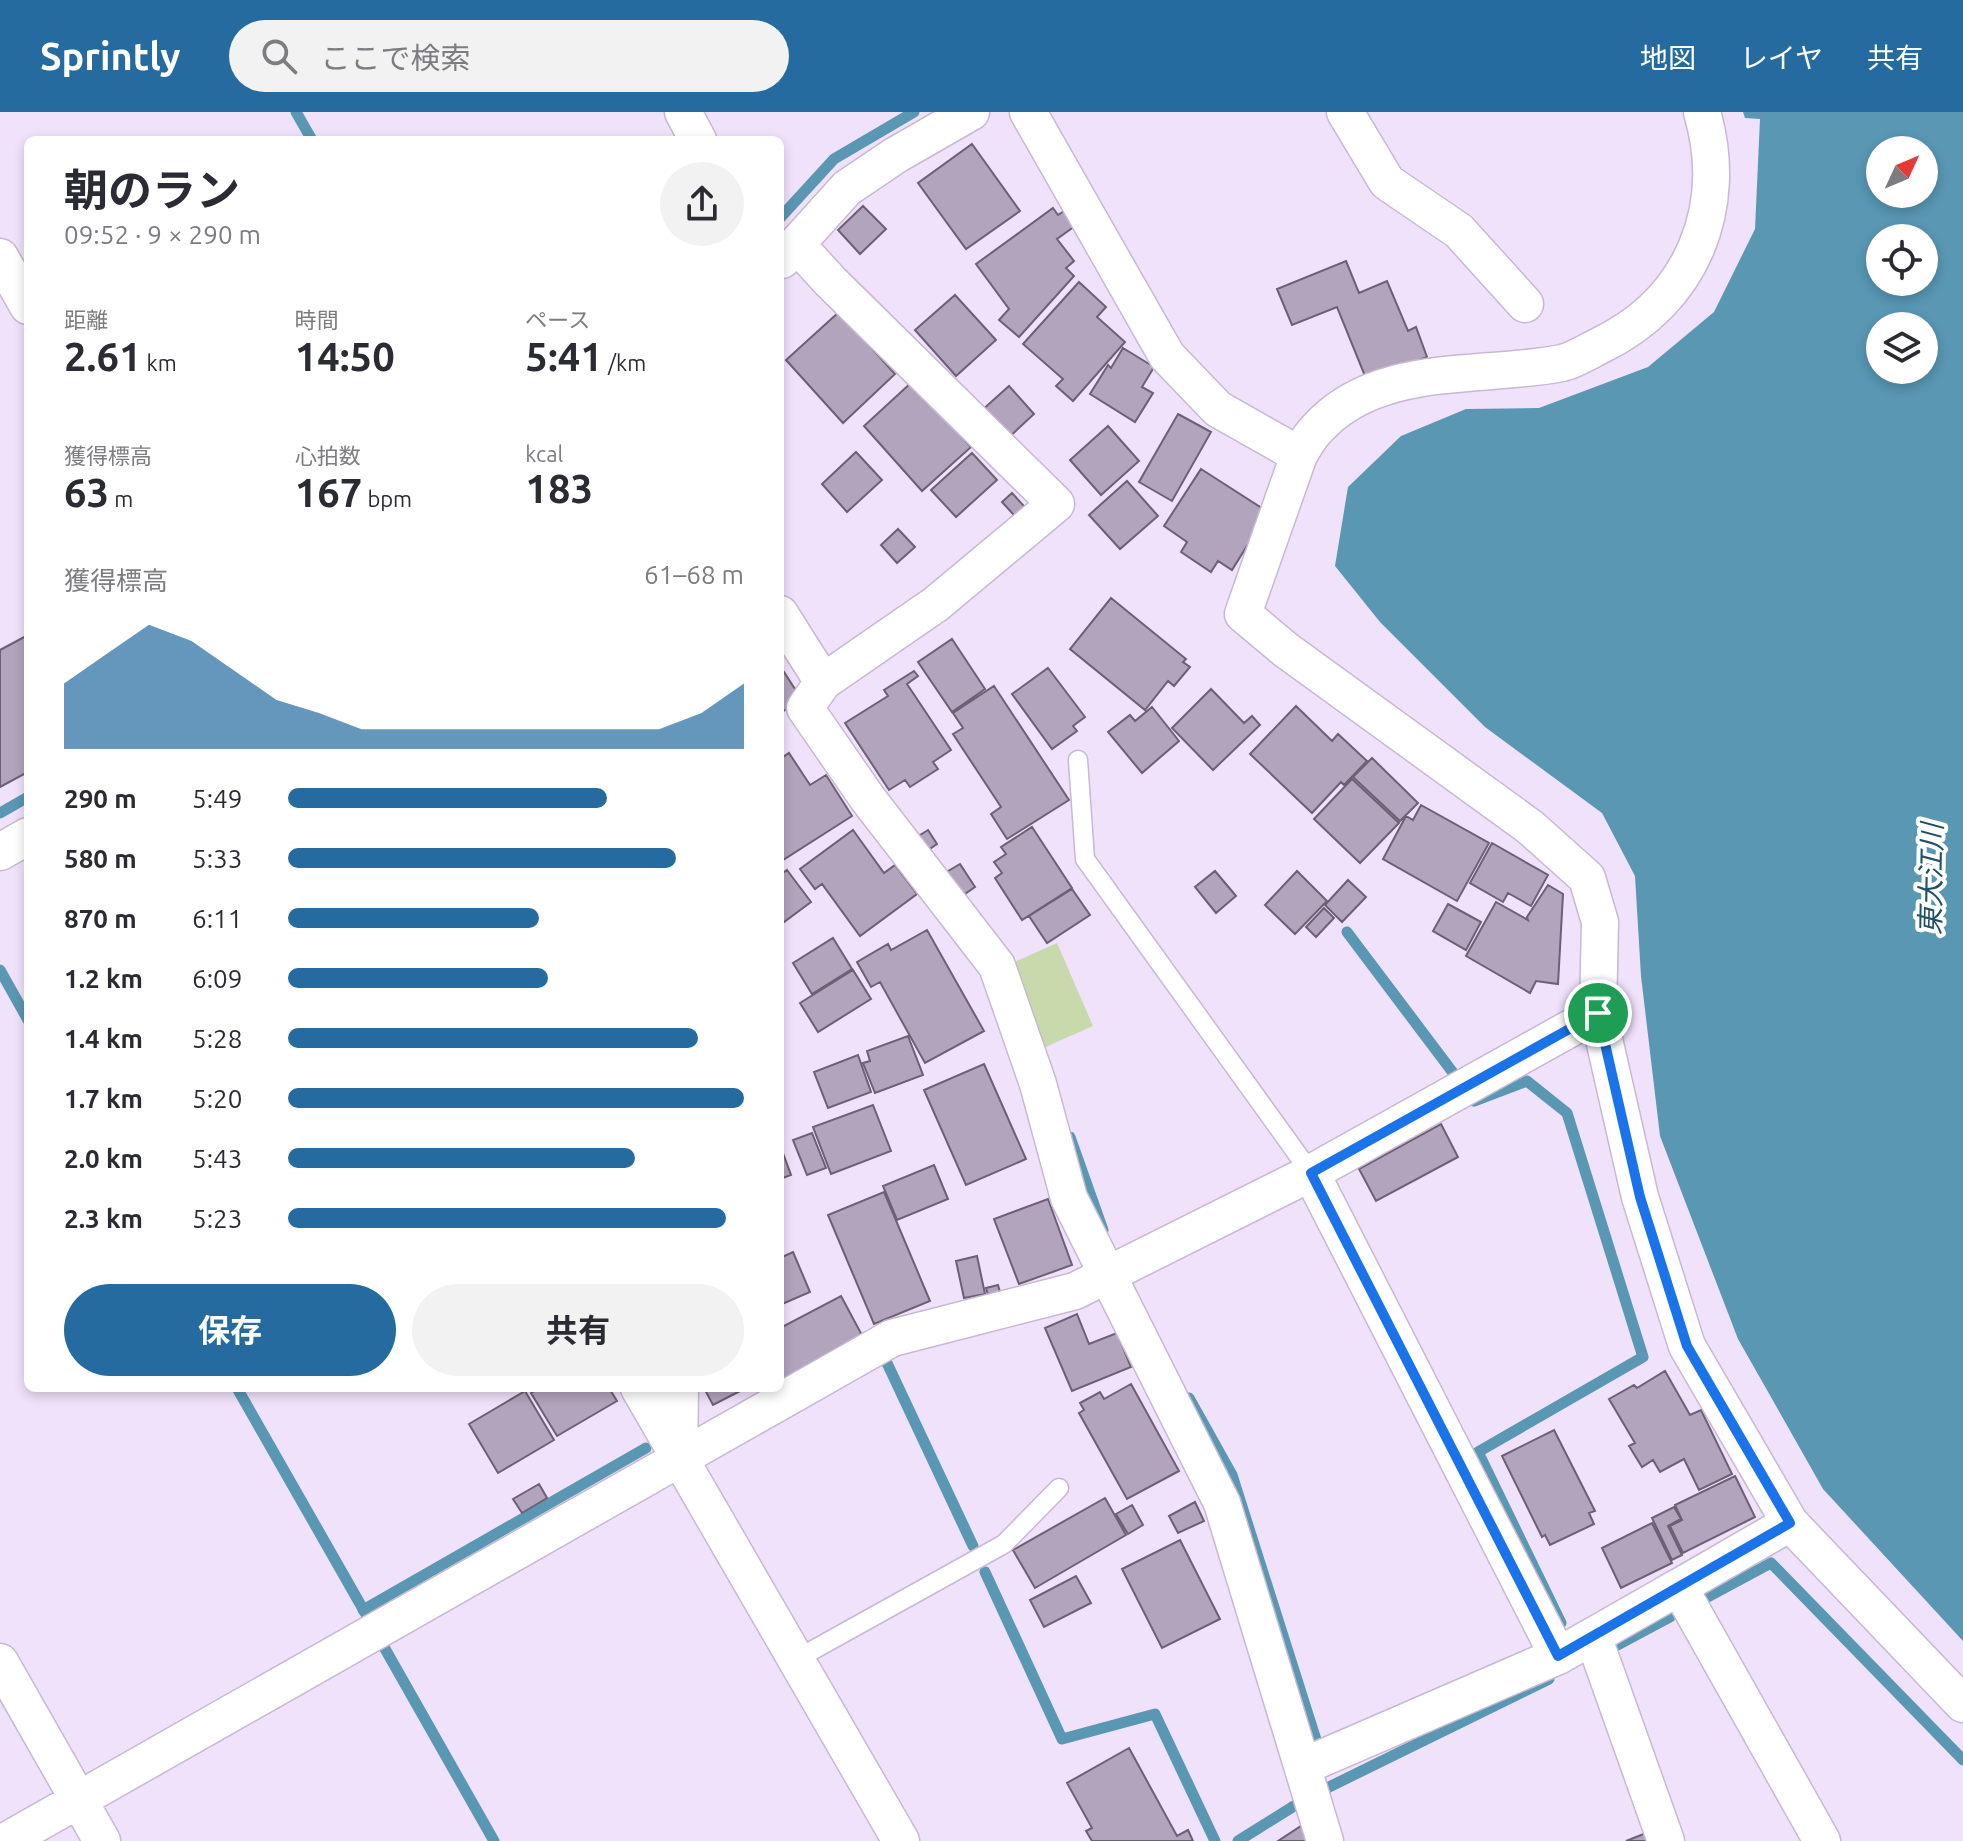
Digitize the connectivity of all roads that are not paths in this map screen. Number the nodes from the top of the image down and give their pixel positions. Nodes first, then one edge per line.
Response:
1 (683, 112) edge
2 (971, 112) edge
3 (1028, 112) edge
4 (1345, 112) edge
5 (1702, 112) edge
6 (696, 136) edge
7 (789, 254) edge
8 (0, 257) edge
9 (24, 299) edge
10 (1525, 304) dead end
11 (1299, 455) junction
12 (784, 620) edge
13 (823, 682) junction
14 (1078, 760) dead end
15 (24, 838) edge
16 (0, 852) edge
17 (1598, 1013) junction
18 (1311, 1173) junction
19 (1106, 1274) junction
20 (641, 1392) edge
21 (680, 1392) edge
22 (678, 1459) junction
23 (1059, 1488) dead end
24 (1790, 1523) junction
25 (1679, 1587) junction
26 (1593, 1636) junction
27 (1558, 1656) junction
28 (795, 1660) junction
29 (0, 1662) edge
30 (1963, 1704) edge
31 (1304, 1766) junction
32 (79, 1800) junction
33 (6, 1841) edge
34 (102, 1841) edge
35 (901, 1841) edge
36 (1325, 1841) edge
37 (1666, 1841) edge
38 (1822, 1841) edge

1 - 6 street
2 - 7 street
3 - 11 street
4 - 10 street
5 - 11 street
7 - 13 street
8 - 9 street
11 - 17 street
12 - 13 street
13 - 19 street
14 - 18 lane
15 - 16 street
17 - 18 street
17 - 24 street
18 - 19 street
18 - 27 street
19 - 22 street
19 - 31 street
20 - 22 street
21 - 22 street
22 - 28 street
22 - 32 street
23 - 28 lane
24 - 25 street
24 - 30 street
25 - 26 street
25 - 38 street
26 - 27 street
26 - 37 street
27 - 31 street
28 - 35 street
29 - 32 street
31 - 36 street
32 - 33 street
32 - 34 street

